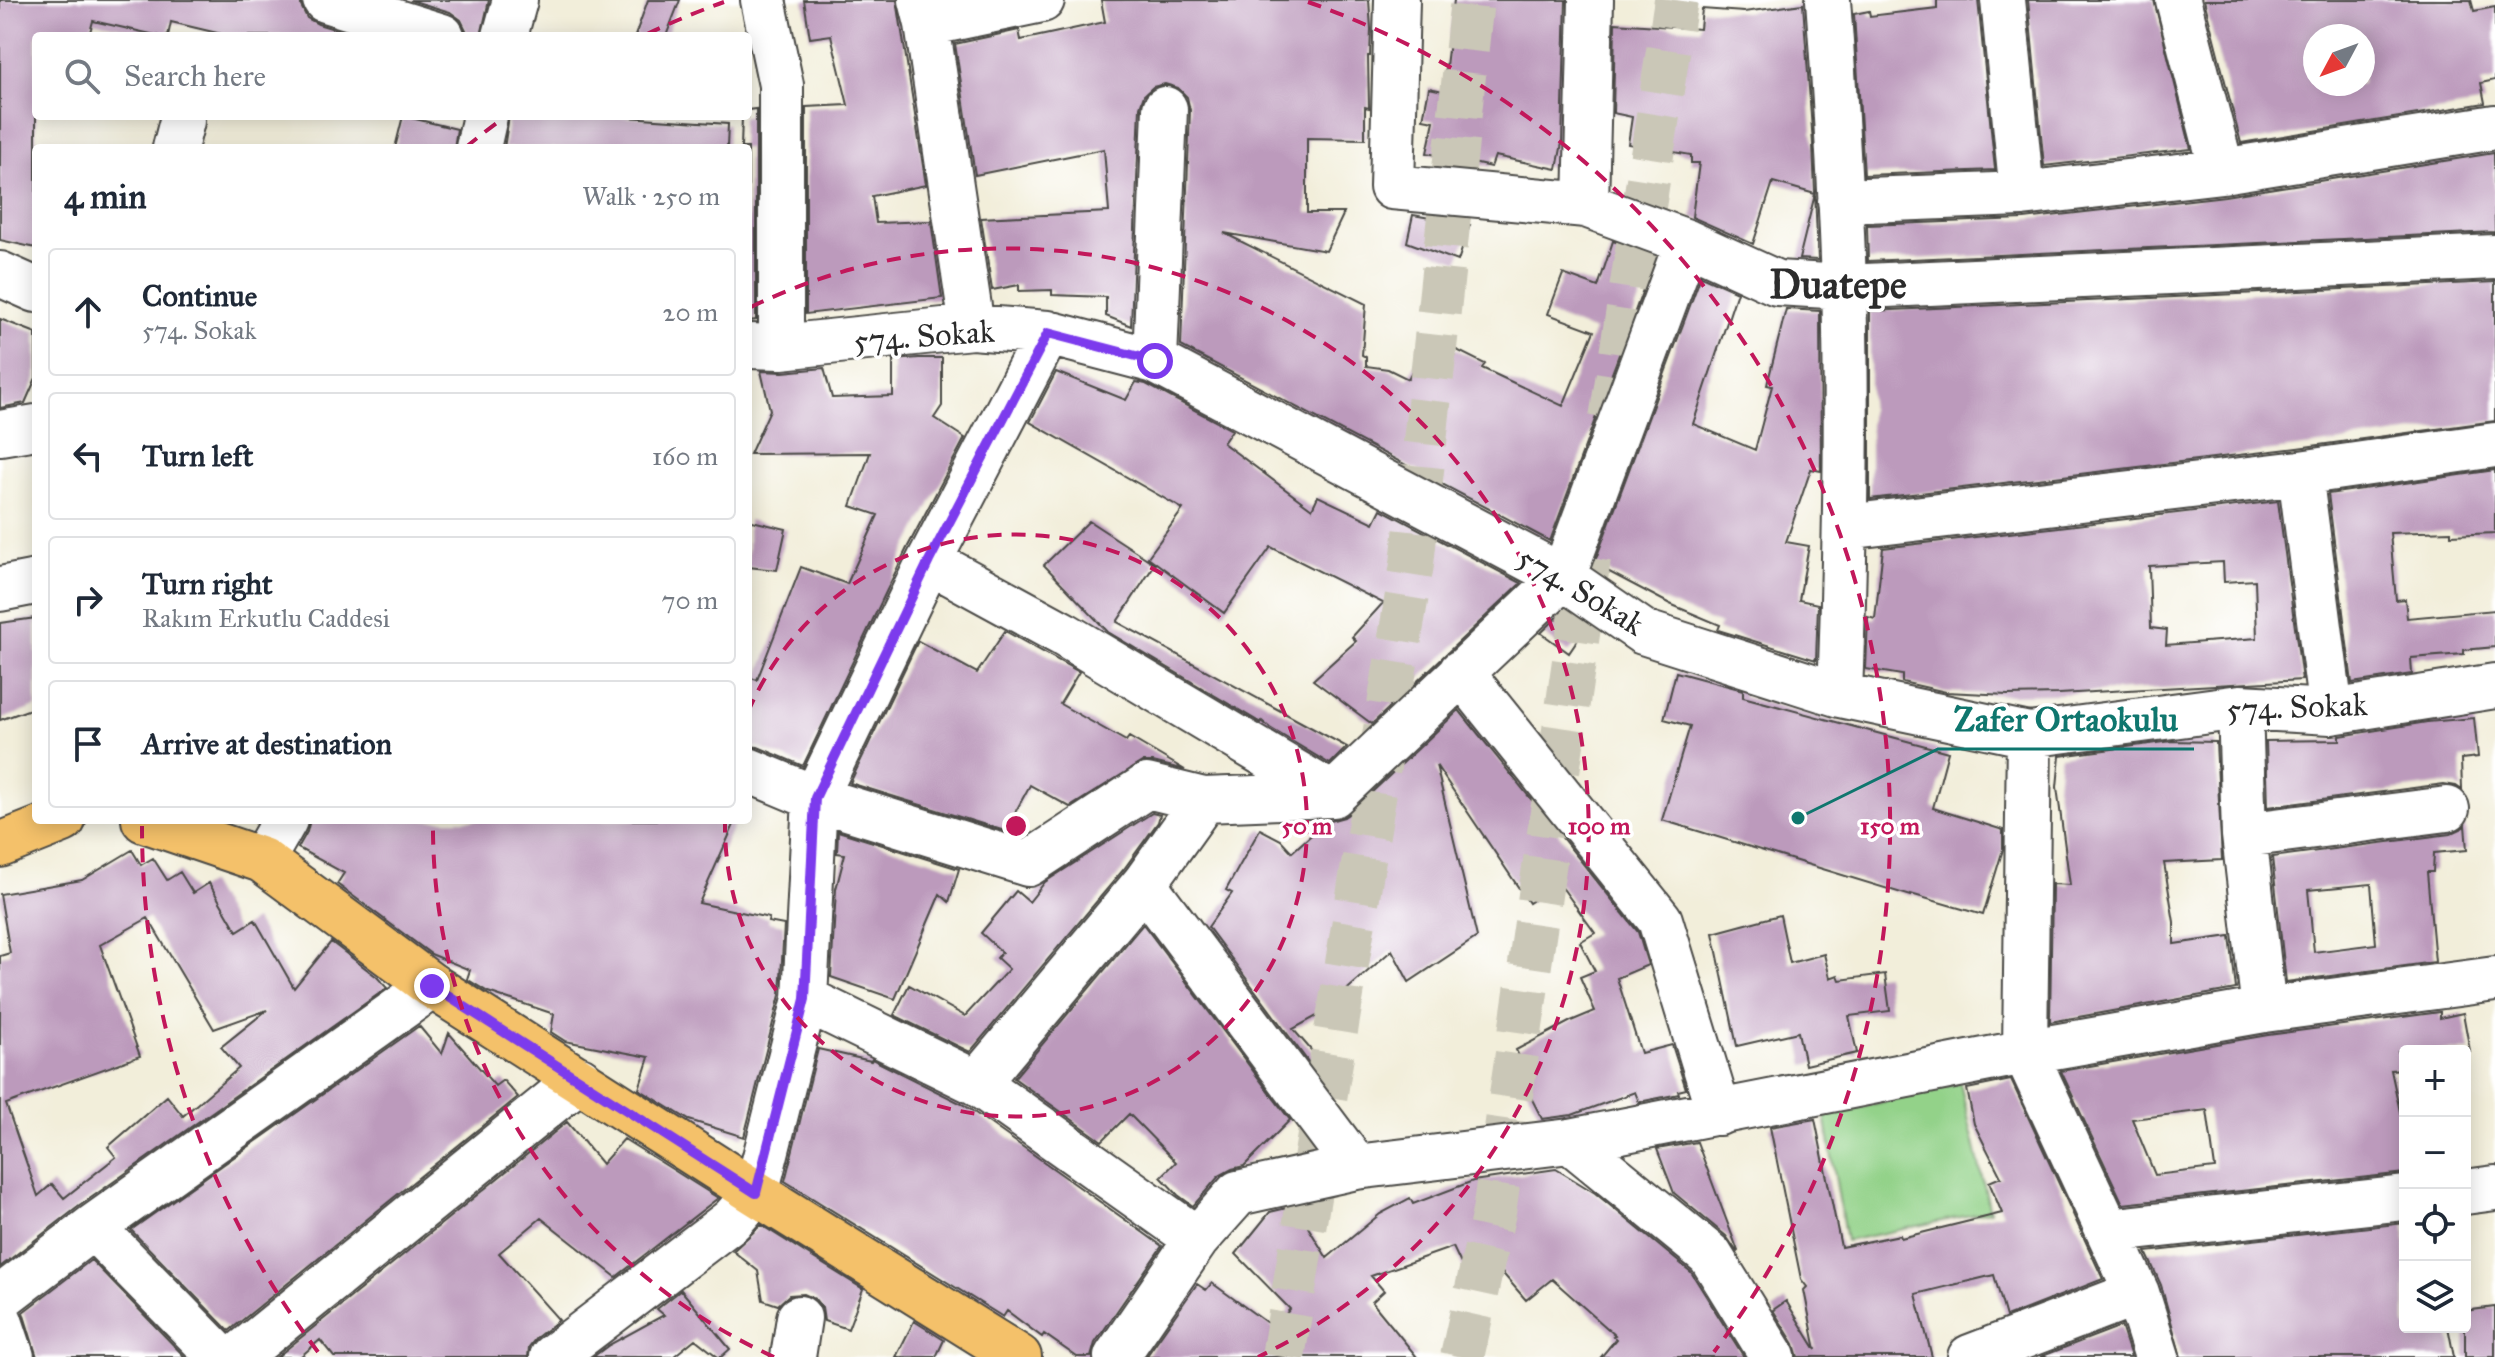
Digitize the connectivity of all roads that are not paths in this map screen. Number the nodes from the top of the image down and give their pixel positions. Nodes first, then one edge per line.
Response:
1 (325, 0) edge
2 (515, 0) edge
3 (763, 0) edge
4 (1042, 0) edge
5 (1397, 0) edge
6 (1591, 0) edge
7 (1828, 0) edge
8 (2003, 0) edge
9 (2178, 0) edge
10 (924, 12) edge
11 (429, 32) edge
12 (506, 32) edge
13 (1165, 109) dead end
14 (484, 120) edge
15 (2495, 127) edge
16 (479, 144) edge
17 (2222, 171) junction
18 (2022, 194) junction
19 (1840, 201) junction
20 (1586, 205) junction
21 (1687, 242) junction
22 (2495, 257) edge
23 (0, 274) edge
24 (1844, 287) junction
25 (32, 288) edge
26 (972, 327) junction
27 (1048, 333) junction
28 (765, 346) edge
29 (1155, 361) junction
30 (32, 428) edge
31 (0, 433) edge
32 (2495, 445) edge
33 (2300, 473) junction
34 (1846, 527) junction
35 (929, 561) junction
36 (1563, 577) junction
37 (32, 583) edge
38 (0, 589) edge
39 (1461, 672) junction
40 (2495, 686) edge
41 (1840, 695) junction
42 (2240, 707) junction
43 (2331, 712) junction
44 (2029, 735) junction
45 (752, 772) edge
46 (1333, 795) junction
47 (815, 798) junction
48 (1204, 800) junction
49 (2447, 809) dead end
50 (53, 824) edge
51 (156, 824) edge
52 (283, 824) edge
53 (2244, 835) junction
54 (0, 845) edge
55 (262, 860) junction
56 (1144, 884) junction
57 (2495, 979) edge
58 (432, 986) junction
59 (805, 999) junction
60 (2264, 1010) junction
61 (2025, 1052) junction
62 (580, 1079) junction
63 (977, 1083) junction
64 (1719, 1113) junction
65 (1570, 1141) junction
66 (1356, 1167) junction
67 (2495, 1188) edge
68 (2471, 1191) edge
69 (756, 1193) junction
70 (2399, 1199) edge
71 (93, 1227) junction
72 (2108, 1231) junction
73 (1197, 1239) junction
74 (2137, 1293) junction
75 (0, 1298) edge
76 (0, 1321) edge
77 (567, 1352) edge
78 (12, 1357) edge
79 (220, 1357) edge
80 (237, 1357) edge
81 (1019, 1357) edge
82 (1116, 1357) edge
83 (1773, 1357) edge
84 (1970, 1357) edge
85 (2157, 1357) edge

1 - 11 street
2 - 12 street
3 - 28 street
4 - 10 street
5 - 20 street
6 - 20 street
7 - 19 street
8 - 18 street
9 - 17 street
10 - 26 street
13 - 29 street
14 - 16 street
15 - 17 street
17 - 18 street
18 - 19 street
19 - 24 street
20 - 21 street
21 - 24 street
21 - 36 street
22 - 24 street
23 - 25 street
24 - 34 street
26 - 27 street, 574. Sokak
26 - 28 street, 574. Sokak
27 - 29 street, 574. Sokak
27 - 35 street
29 - 36 street, 574. Sokak
30 - 31 street
32 - 33 street
33 - 34 street
33 - 43 street
34 - 41 street
35 - 46 street
35 - 47 street
36 - 39 street
36 - 41 street, 574. Sokak
37 - 38 street
39 - 46 street
39 - 64 street
40 - 43 street, 574. Sokak
41 - 44 street, 574. Sokak
42 - 43 street, 574. Sokak
42 - 44 street, 574. Sokak
42 - 53 street
44 - 61 street
45 - 47 street
46 - 48 street
47 - 48 street
47 - 59 street
48 - 56 street
49 - 53 street
50 - 54 main road
51 - 55 main road
52 - 55 street
53 - 60 street
55 - 58 main road
56 - 63 street
56 - 66 street
57 - 60 street
58 - 62 main road
58 - 71 street
59 - 63 street
59 - 69 street
60 - 61 street
61 - 64 street
61 - 72 street
62 - 69 main road
62 - 80 street
63 - 73 street
64 - 65 street
65 - 66 street
65 - 83 street
66 - 73 street
67 - 68 street
69 - 77 street
69 - 81 main road
70 - 72 street
71 - 75 street
71 - 79 street
72 - 74 street
73 - 82 street
74 - 84 street
74 - 85 street
76 - 78 street

